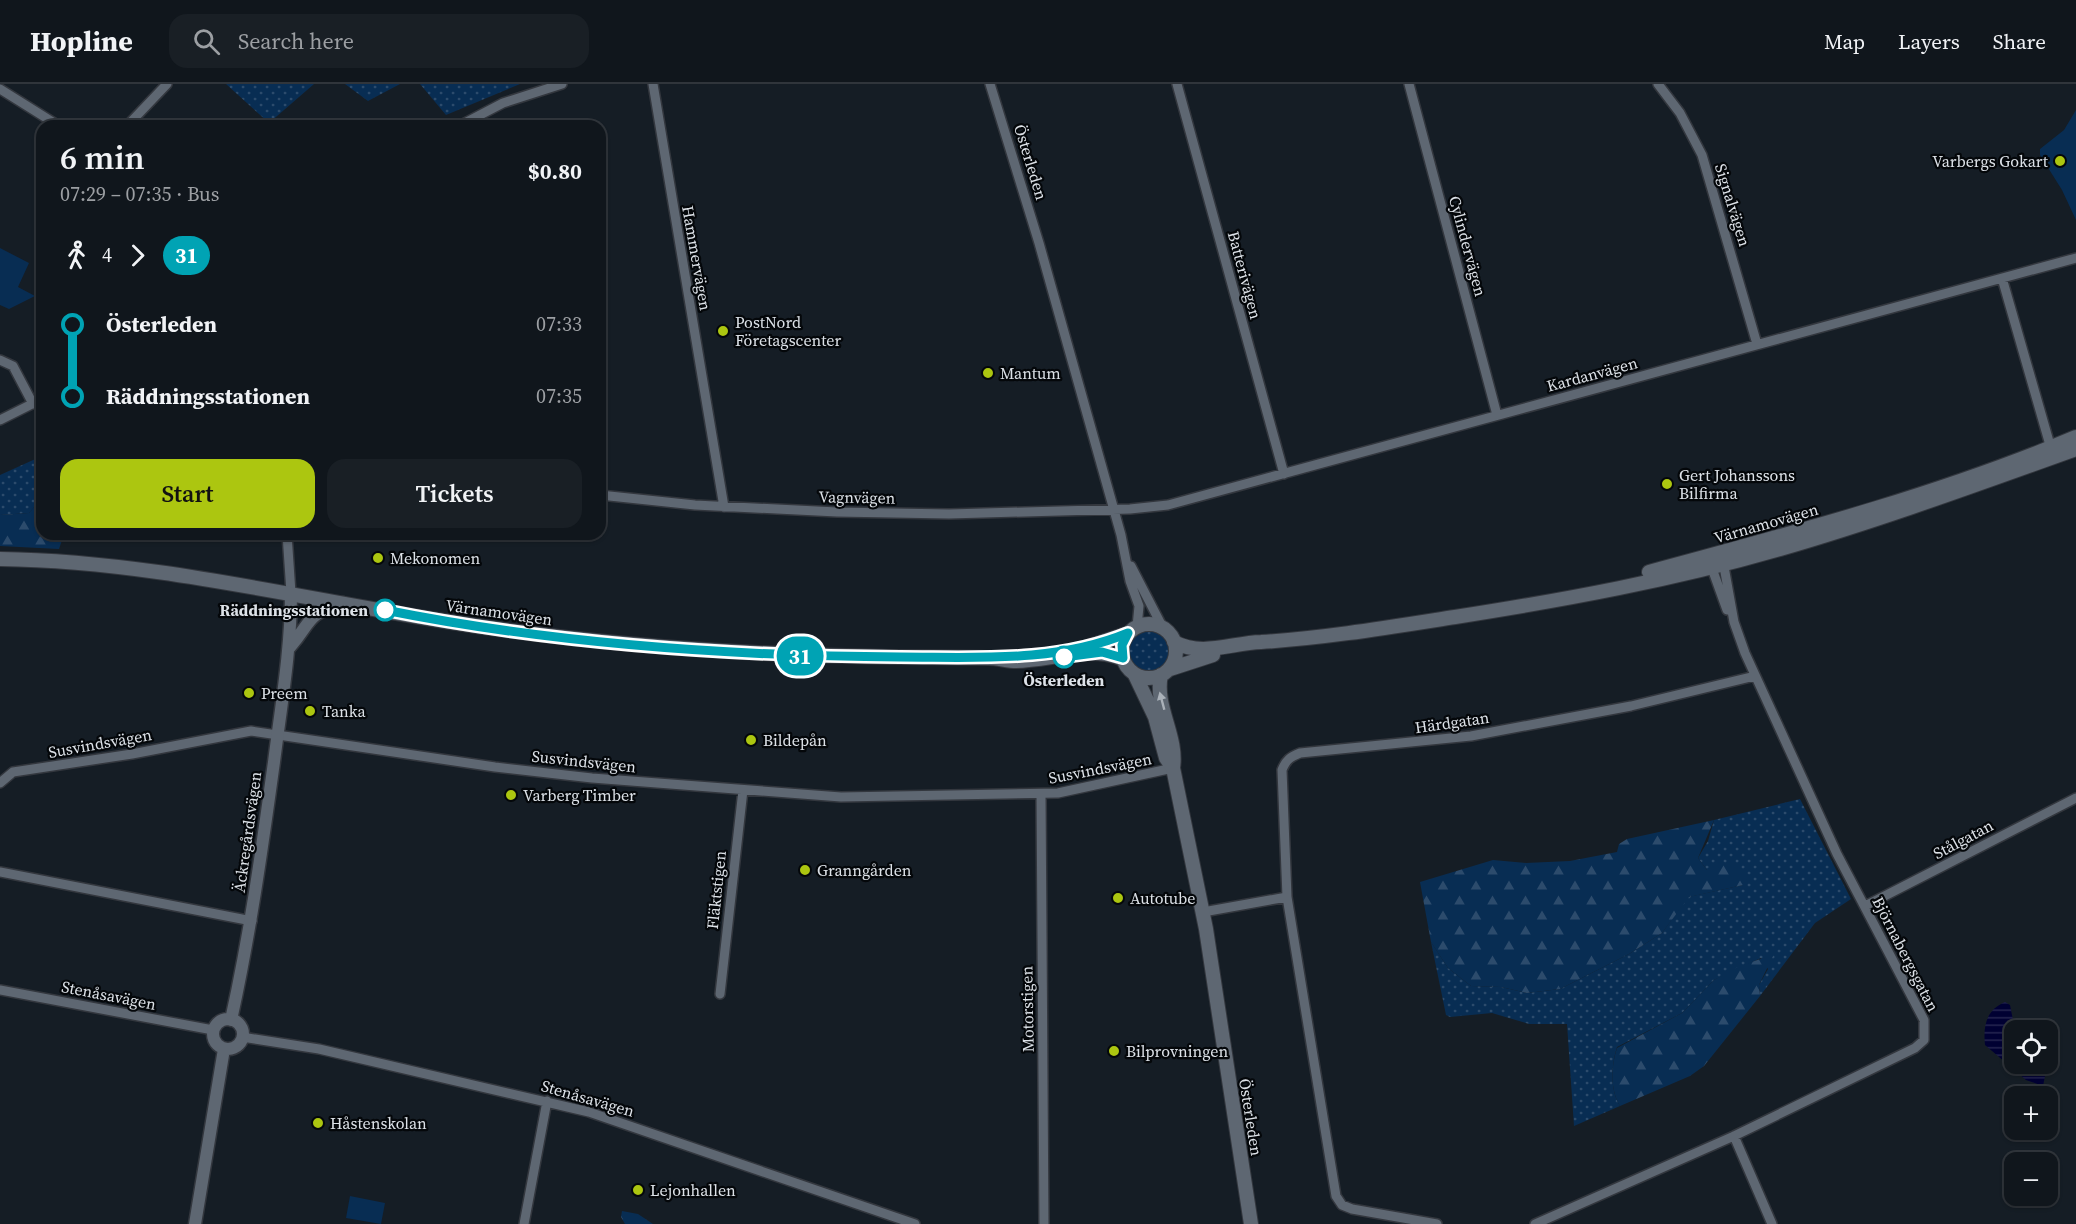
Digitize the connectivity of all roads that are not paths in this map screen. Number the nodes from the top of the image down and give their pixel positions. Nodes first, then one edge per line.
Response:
1 (562, 84) edge
2 (653, 84) edge
3 (990, 84) edge
4 (1177, 84) edge
5 (1409, 84) edge
6 (1658, 84) edge
7 (167, 85) edge
8 (2, 89) edge
9 (50, 120) edge
10 (133, 120) edge
11 (470, 120) edge
12 (2076, 258) edge
13 (2002, 278) junction
14 (1757, 344) junction
15 (0, 360) edge
16 (36, 399) edge
17 (36, 403) edge
18 (1497, 415) junction
19 (0, 420) edge
20 (2076, 437) edge
21 (2076, 449) edge
22 (2052, 452) junction
23 (1284, 474) junction
24 (606, 496) edge
25 (724, 507) junction
26 (1114, 509) junction
27 (287, 540) edge
28 (0, 559) edge
29 (1128, 561) junction
30 (1716, 561) junction
31 (291, 593) junction
32 (343, 602) junction
33 (1163, 628) junction
34 (1133, 630) junction
35 (1289, 640) junction
36 (1174, 642) junction
37 (289, 648) junction
38 (998, 658) junction
39 (1123, 658) junction
40 (1166, 672) junction
41 (1135, 675) junction
42 (1755, 676) junction
43 (278, 734) junction
44 (1173, 768) junction
45 (2, 776) edge
46 (743, 790) junction
47 (1041, 794) junction
48 (2076, 798) edge
49 (0, 872) edge
50 (1287, 897) junction
51 (1864, 906) junction
52 (1203, 912) junction
53 (252, 921) junction
54 (0, 990) edge
55 (720, 994) dead end
56 (231, 1020) junction
57 (213, 1030) junction
58 (242, 1037) junction
59 (224, 1049) junction
60 (547, 1101) junction
61 (1734, 1136) junction
62 (195, 1224) edge
63 (524, 1224) edge
64 (915, 1224) edge
65 (1044, 1224) edge
66 (1251, 1224) edge
67 (1437, 1224) edge
68 (1535, 1224) edge
69 (1772, 1224) edge

1 - 11 street
2 - 25 street, Hammervägen
3 - 26 street, Österleden
4 - 23 street, Batterivägen
5 - 18 street, Cylindervägen
6 - 14 street, Signalvägen
7 - 10 street
8 - 9 street
12 - 13 street, Kardanvägen
13 - 14 street, Kardanvägen
13 - 22 street
14 - 18 street, Kardanvägen
15 - 16 street
17 - 19 street
18 - 23 street, Kardanvägen
20 - 22 main road, Värnamovägen
21 - 22 main road, Värnamovägen
22 - 30 main road, Värnamovägen
23 - 26 street, Kardanvägen
24 - 25 street, Vagnvägen
25 - 26 street, Vagnvägen
26 - 29 street, Österleden
27 - 31 street
28 - 31 main road, Värnamovägen
29 - 33 street, Österleden
29 - 34 street, Österleden
30 - 35 main road, Värnamovägen
30 - 42 street, Björnabergsgatan
31 - 32 main road, Värnamovägen
31 - 37 street, Äckregårdsvägen
32 - 37 street, Äckregårdsvägen
32 - 38 main road, Värnamovägen
33 - 34 main road, Värnamovägen
33 - 36 main road
34 - 38 main road, Värnamovägen
34 - 39 main road
35 - 36 main road, Värnamovägen
35 - 40 main road, Värnamovägen
36 - 40 main road
37 - 43 street, Äckregårdsvägen
38 - 39 main road, Värnamovägen
39 - 41 main road
40 - 41 main road, Värnamovägen
44 -> 40 main road, Österleden
41 - 44 main road, Österleden
42 - 50 street, Härdgatan
42 - 51 street, Björnabergsgatan
43 - 45 street, Susvindsvägen
43 - 46 street, Susvindsvägen
43 - 53 street, Äckregårdsvägen
44 - 47 street, Susvindsvägen
44 - 52 main road, Österleden
46 - 47 street, Susvindsvägen
46 - 55 street, Fläktstigen
47 - 65 street, Motorstigen
48 - 51 street, Stålgatan
49 - 53 street
50 - 52 street
50 - 67 street, Härdgatan
51 - 61 street, Björnabergsgatan
52 - 66 main road, Österleden
53 - 56 street, Äckregårdsvägen
54 - 57 street, Stenåsavägen
56 - 57 street
56 - 58 street
57 - 59 street
58 - 59 street
58 - 60 street, Stenåsavägen
59 - 62 street
60 - 63 street
60 - 64 street, Stenåsavägen
61 - 68 street, Björnabergsgatan
61 - 69 street

